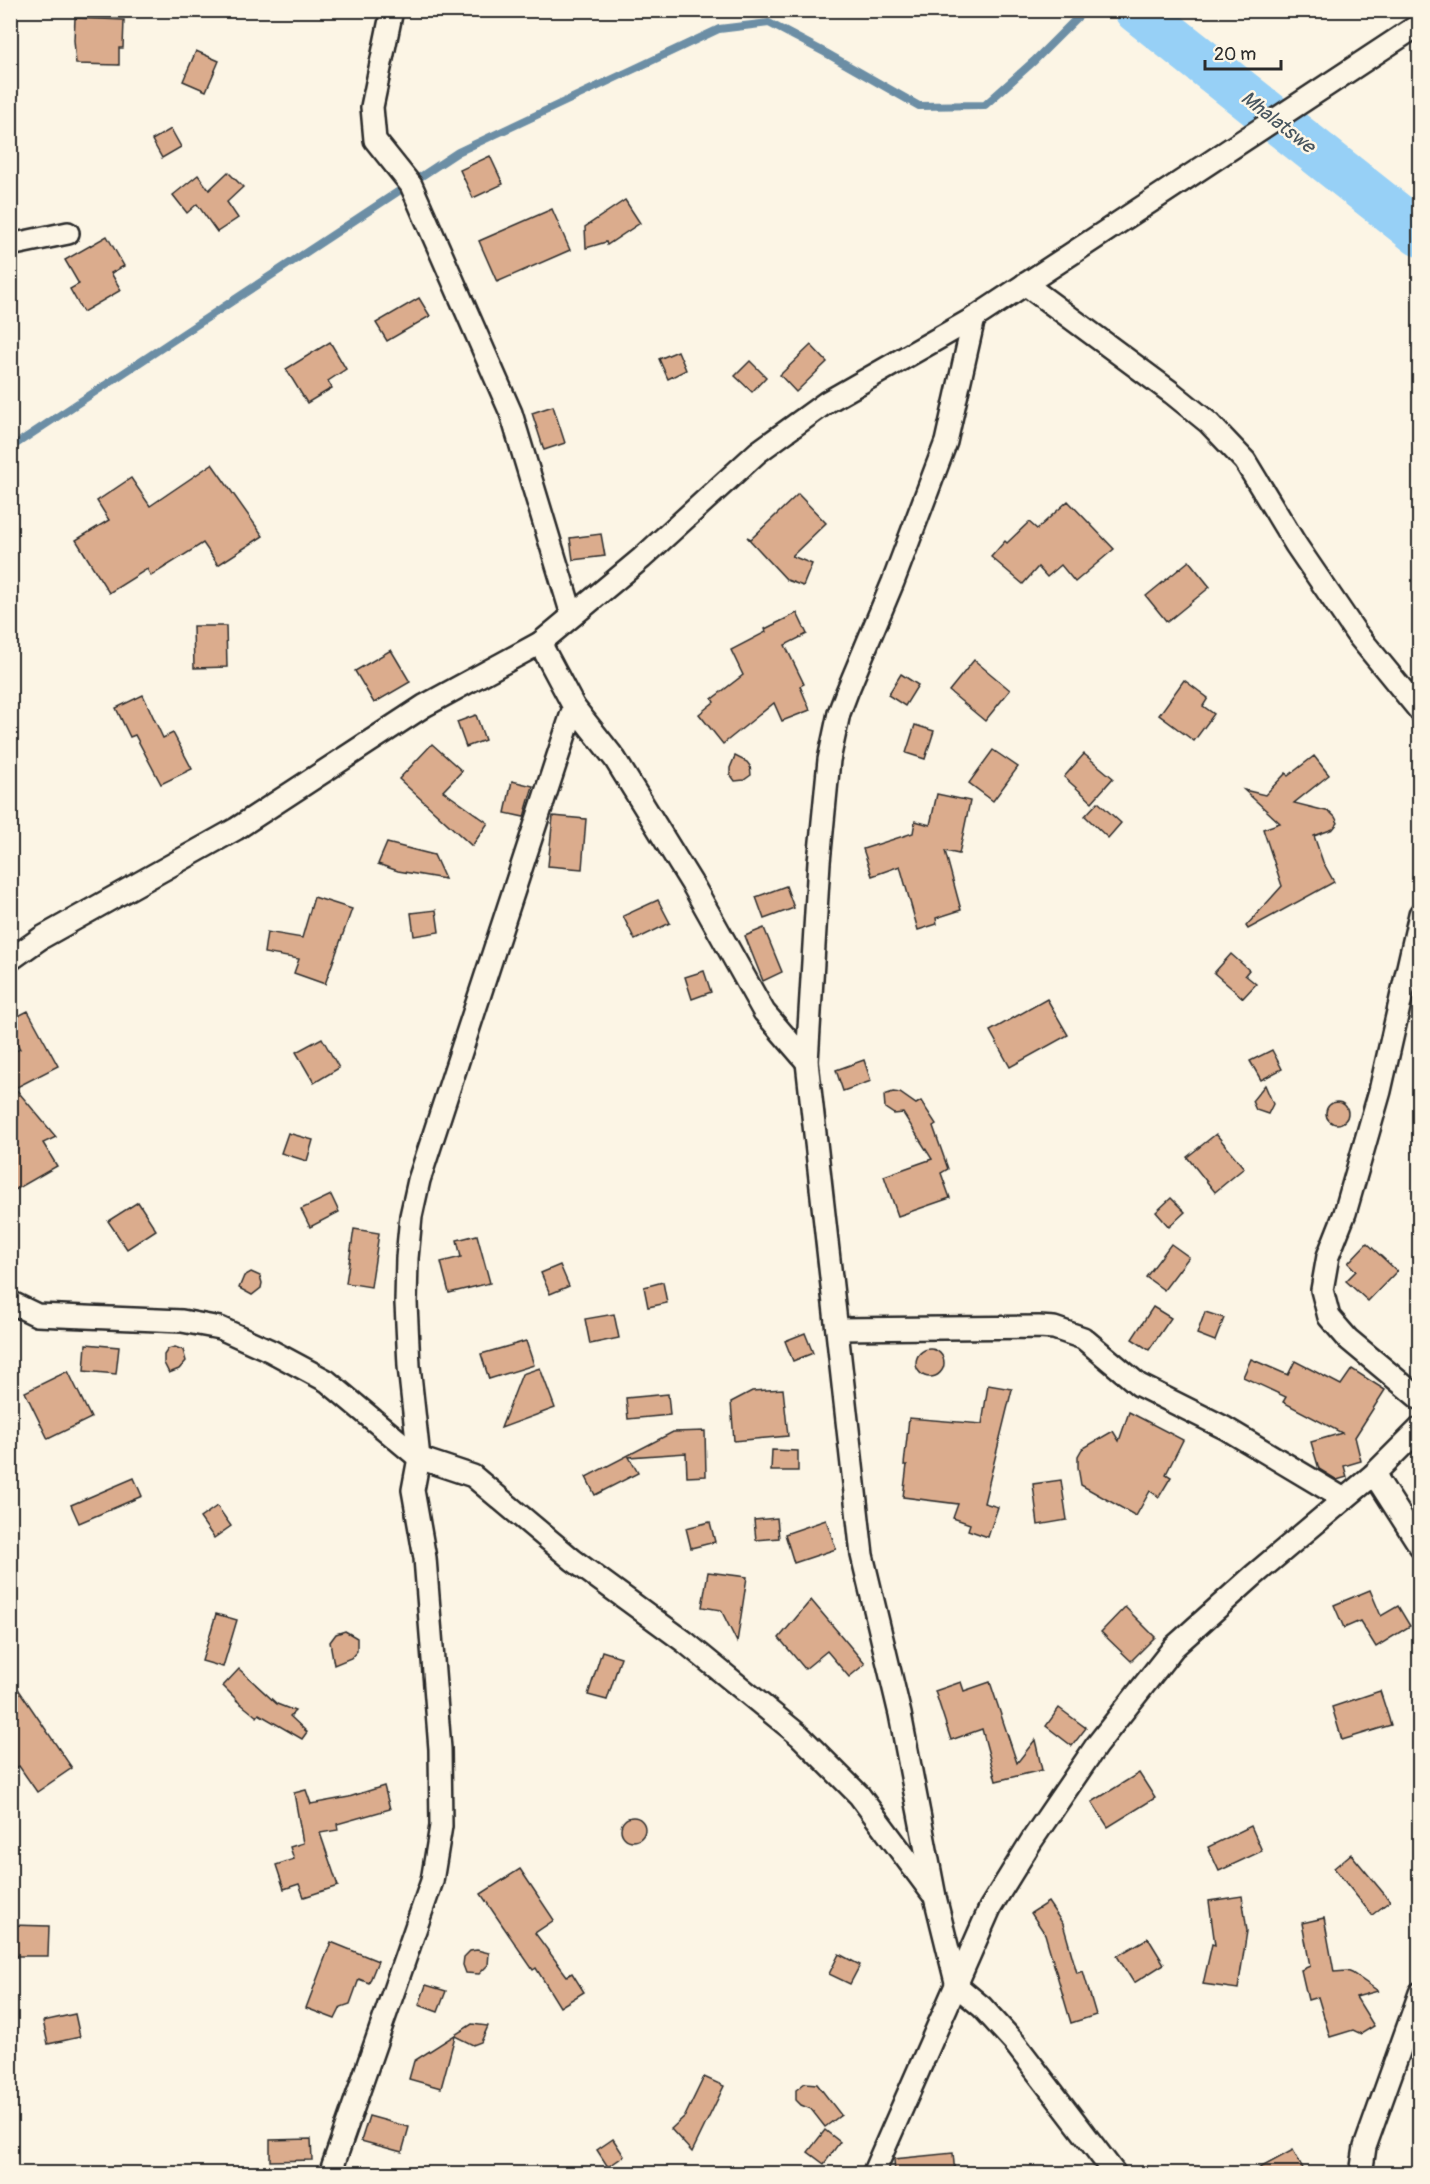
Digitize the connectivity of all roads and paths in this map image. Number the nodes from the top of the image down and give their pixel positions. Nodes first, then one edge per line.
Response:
1 (392, 10) edge
2 (1419, 24) edge
3 (68, 233) dead end
4 (10, 245) edge
5 (1025, 284) junction
6 (974, 318) junction
7 (572, 615) junction
8 (540, 643) junction
9 (574, 707) junction
10 (1419, 711) edge
11 (1419, 914) edge
12 (10, 960) edge
13 (807, 1062) junction
14 (10, 1302) edge
15 (837, 1329) junction
16 (1419, 1398) edge
17 (1419, 1428) edge
18 (419, 1458) junction
19 (1374, 1474) junction
20 (1344, 1499) junction
21 (1419, 1546) edge
22 (935, 1897) junction
23 (957, 1986) junction
24 (1419, 1993) edge
25 (330, 2174) edge
26 (873, 2174) edge
27 (1115, 2174) edge
28 (1360, 2174) edge

1 - 7 street
2 - 5 street
3 - 4 street
5 - 6 street
5 - 10 street
6 - 7 street
6 - 13 street
7 - 8 street
8 - 9 street
8 - 12 street
9 - 13 street
9 - 18 street
11 - 16 street
13 - 15 street
14 - 18 street
15 - 20 street
15 - 22 street
17 - 19 street
18 - 22 street
18 - 25 street
19 - 20 street
19 - 21 street
20 - 23 street
22 - 23 street
23 - 26 street
23 - 27 street
24 - 28 street

